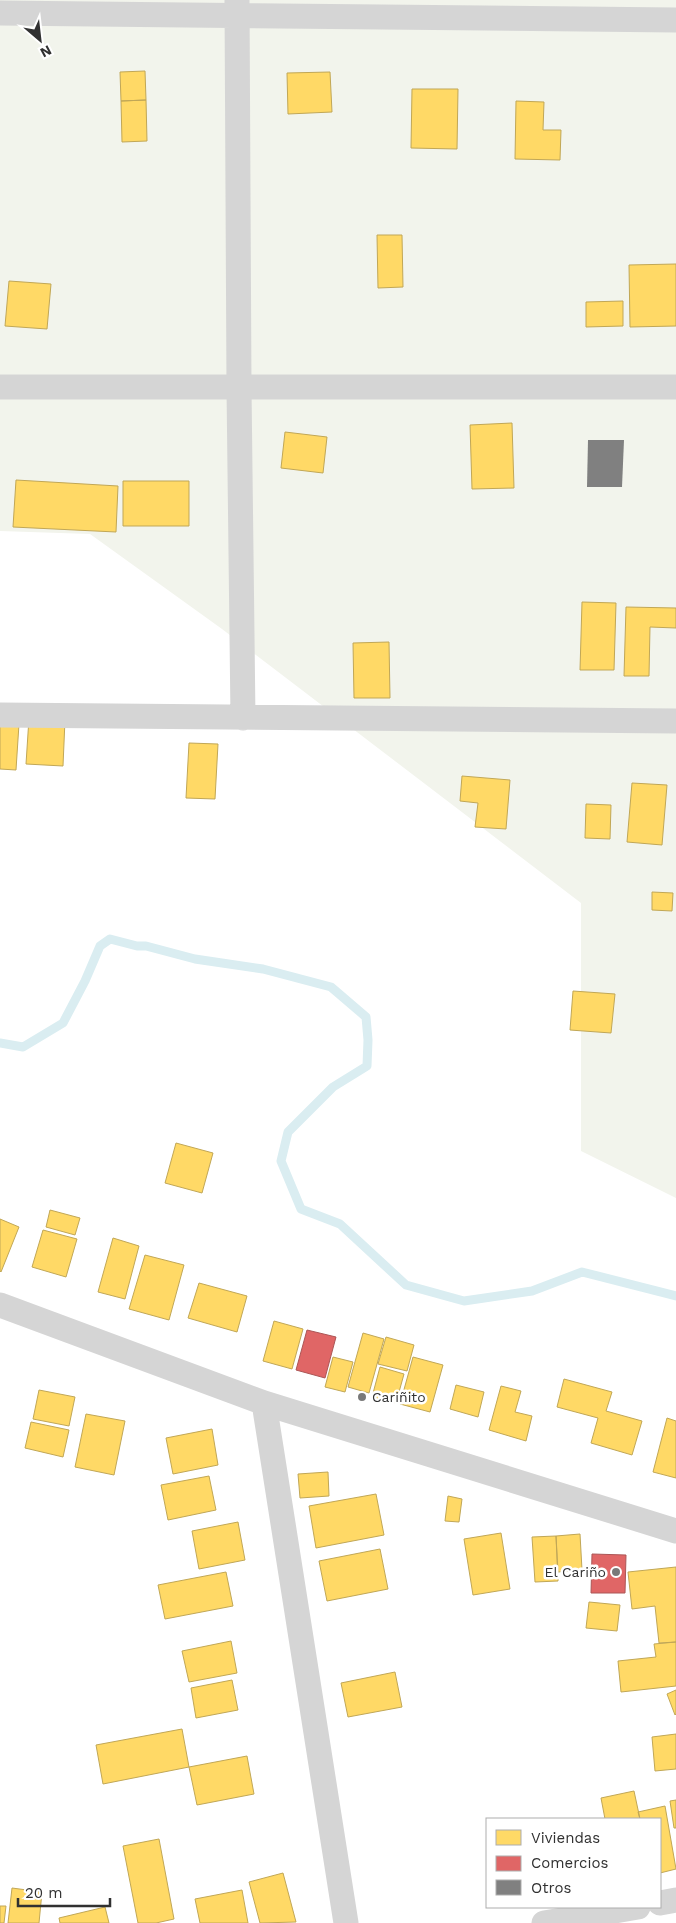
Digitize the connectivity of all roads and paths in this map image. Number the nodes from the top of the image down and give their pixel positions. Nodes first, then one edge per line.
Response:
1 (237, 8) edge
2 (0, 13) edge
3 (676, 20) edge
4 (0, 386) edge
5 (676, 387) edge
6 (238, 388) junction
7 (0, 715) edge
8 (243, 718) junction
9 (676, 721) edge
10 (0, 1305) edge
11 (264, 1403) junction
12 (676, 1531) edge
13 (676, 1900) edge
14 (661, 1903) edge
15 (632, 1908) edge
16 (346, 1923) edge
17 (544, 1923) edge

1 - 2 street
1 - 3 street
1 - 6 street
4 - 6 street
5 - 6 street
6 - 8 street
7 - 8 street
8 - 9 street
10 - 11 street
11 - 12 street
11 - 16 street
13 - 14 street
15 - 17 street

